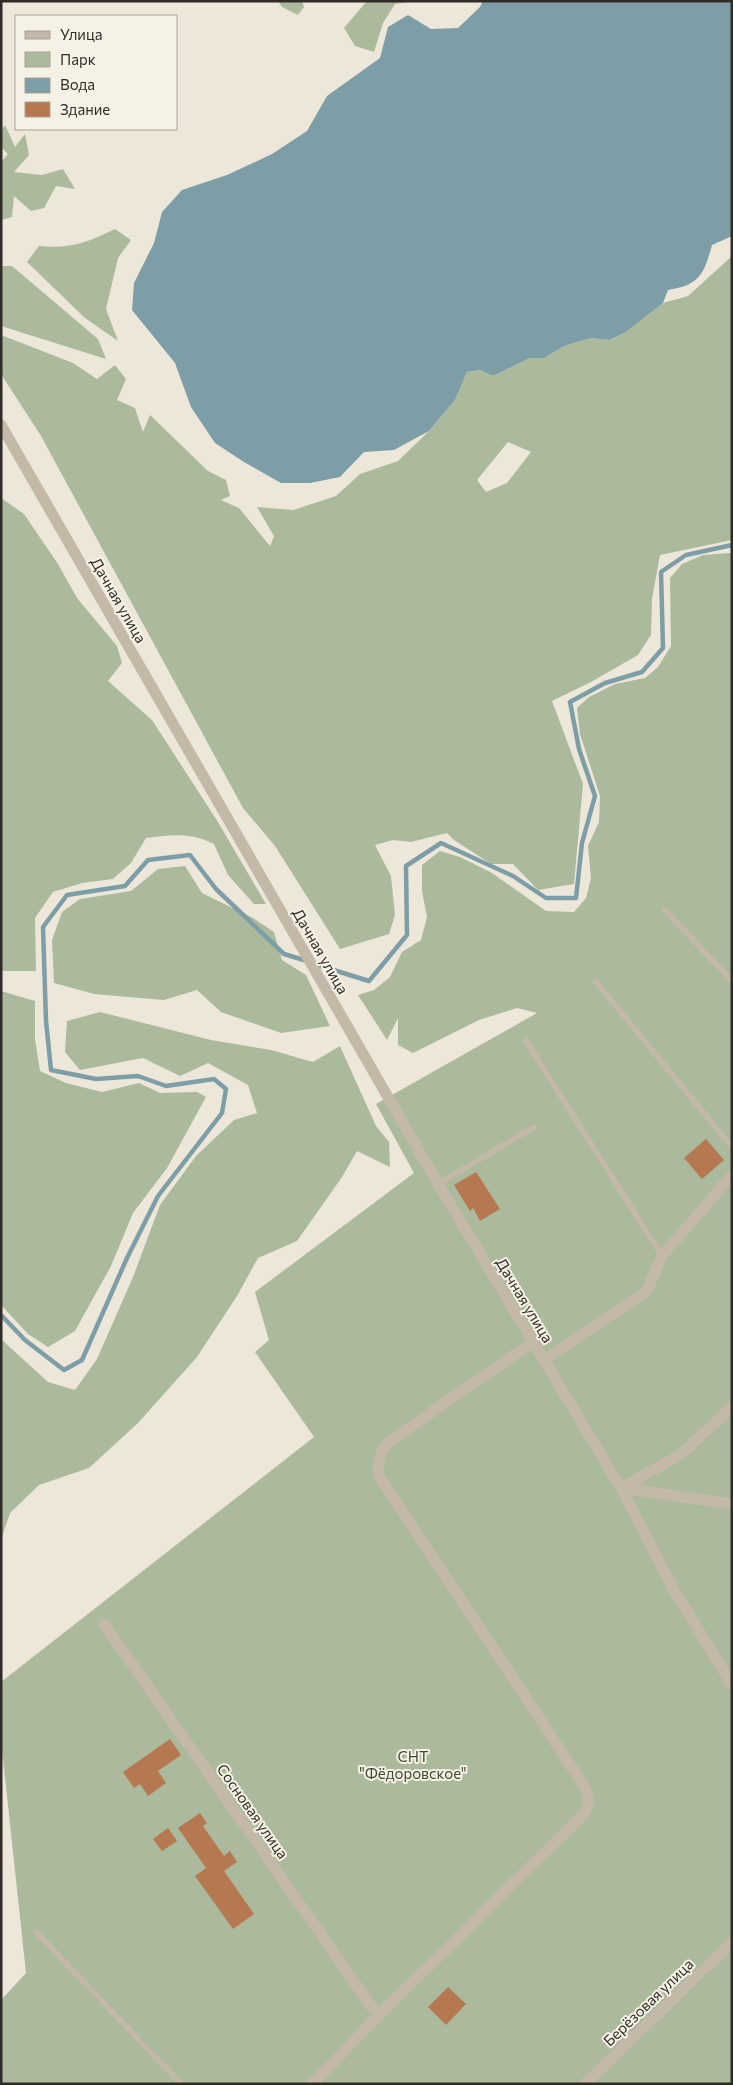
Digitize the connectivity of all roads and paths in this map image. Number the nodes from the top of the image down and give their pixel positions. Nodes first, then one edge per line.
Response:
1 (1, 425) edge
2 (665, 910) dead end
3 (732, 981) edge
4 (596, 982) dead end
5 (526, 1041) dead end
6 (534, 1127) dead end
7 (732, 1147) edge
8 (732, 1175) edge
9 (438, 1184) junction
10 (662, 1256) junction
11 (533, 1342) junction
12 (544, 1360) junction
13 (732, 1406) edge
14 (621, 1488) junction
15 (732, 1504) edge
16 (104, 1624) dead end
17 (732, 1685) edge
18 (36, 1932) dead end
19 (732, 1942) edge
20 (378, 2016) junction
21 (180, 2084) edge
22 (312, 2084) edge
23 (585, 2084) edge

1 - 9 street, Дачная улица
2 - 3 lane
4 - 7 lane
5 - 10 lane
6 - 9 lane
8 - 10 street
9 - 11 street, Дачная улица
10 - 12 street
11 - 12 street, Дачная улица
11 - 20 street
12 - 14 street, Дачная улица
13 - 14 street
14 - 15 street
14 - 17 street, Дачная улица
16 - 20 street, Сосновая улица
18 - 21 lane
19 - 23 street, Берёзовая улица
20 - 22 street

